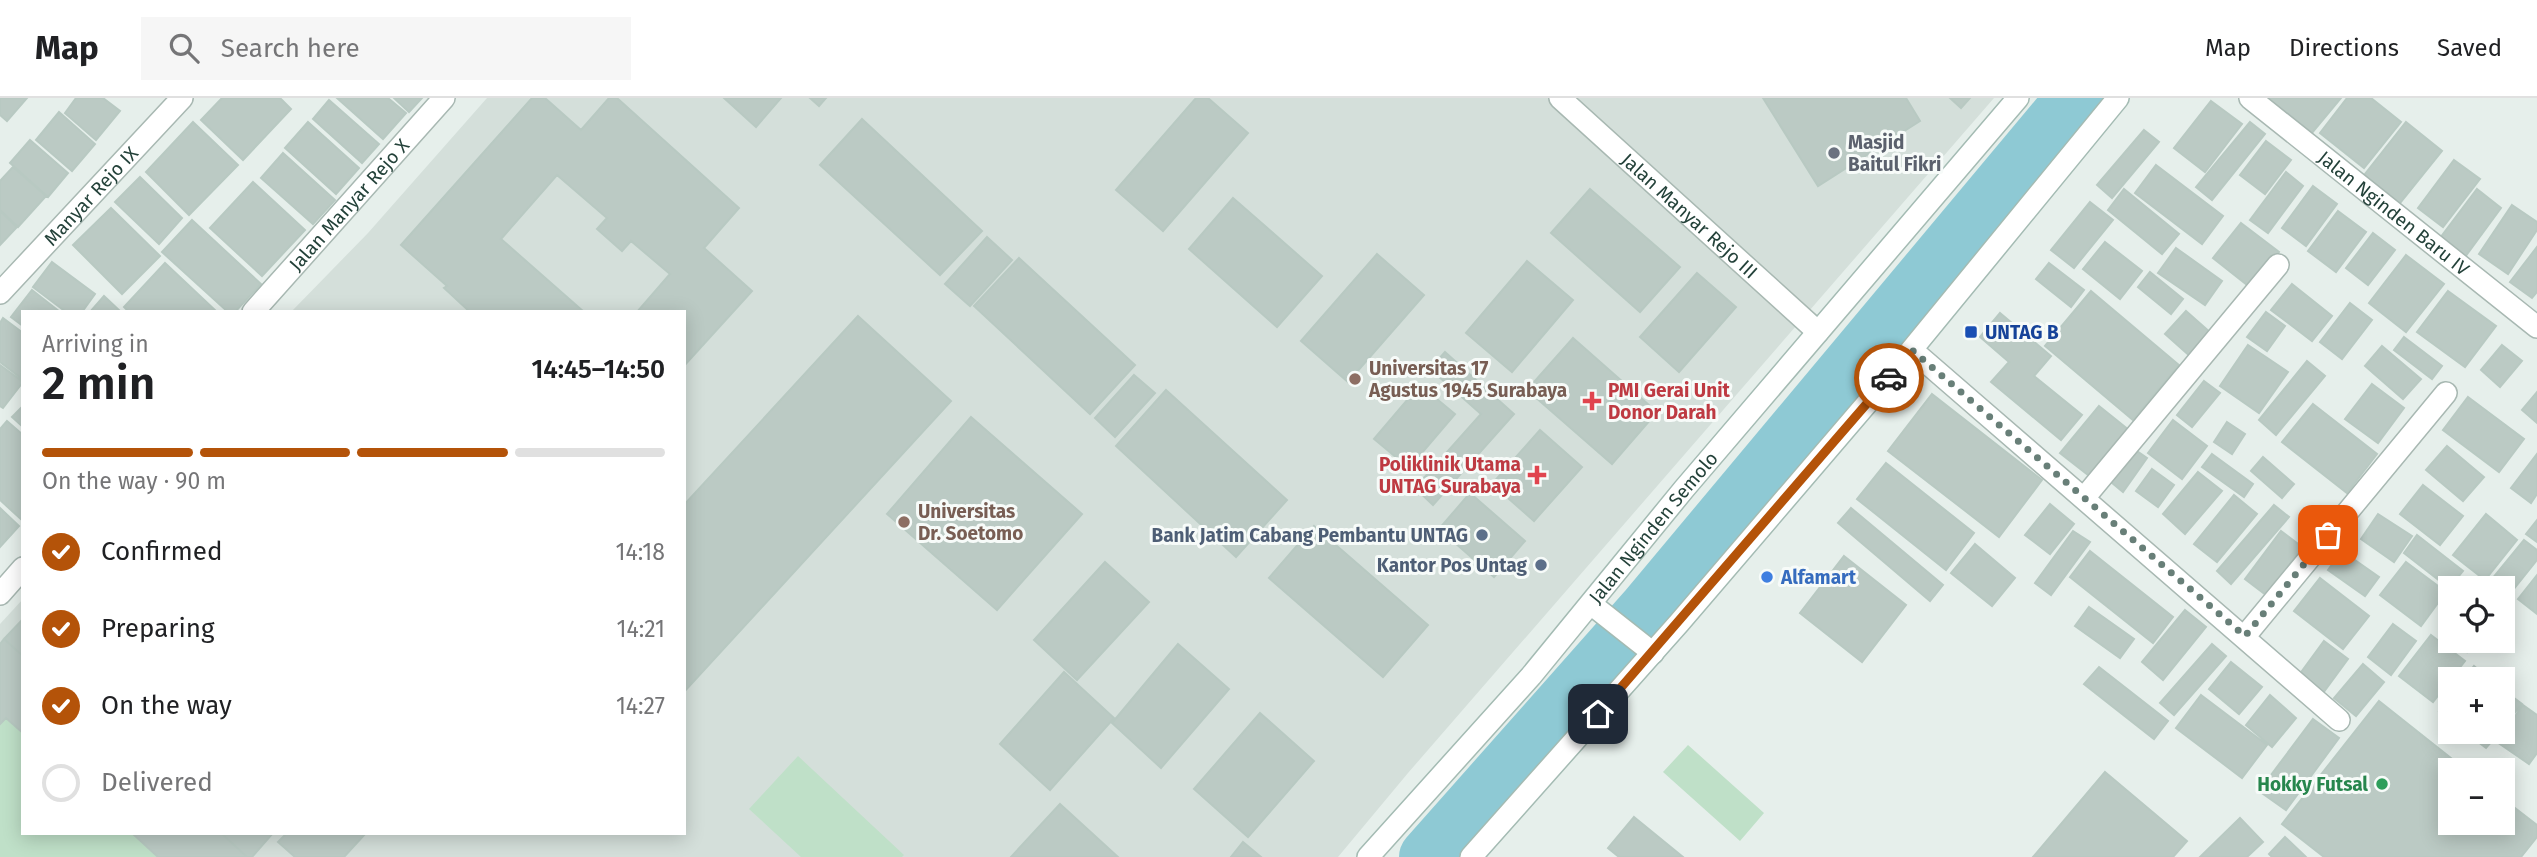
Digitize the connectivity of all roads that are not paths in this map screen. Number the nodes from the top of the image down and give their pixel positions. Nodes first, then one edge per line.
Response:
1 (182, 98) edge
2 (444, 98) edge
3 (1560, 98) edge
4 (2018, 98) edge
5 (2118, 98) edge
6 (2250, 98) edge
7 (2278, 265) dead end
8 (0, 293) edge
9 (255, 310) edge
10 (2537, 327) edge
11 (1818, 332) junction
12 (1912, 350) junction
13 (2446, 393) dead end
14 (2084, 498) junction
15 (21, 570) edge
16 (0, 594) edge
17 (1591, 604) junction
18 (2245, 636) junction
19 (1653, 653) junction
20 (2339, 720) dead end
21 (1368, 857) edge
22 (1471, 857) edge

1 - 8 street, Manyar Rejo IX
2 - 9 street, Jalan Manyar Rejo X
3 - 11 street, Jalan Manyar Rejo III
4 - 11 street, Jalan Nginden Semolo
5 - 12 street
6 - 10 street, Jalan Nginden Baru IV
7 - 14 street
11 - 17 street, Jalan Nginden Semolo
12 - 14 street
12 - 19 street
13 - 18 street
14 - 18 street
15 - 16 street
17 - 19 street
17 - 21 street, Jalan Nginden Semolo
18 - 20 street
19 - 22 street

